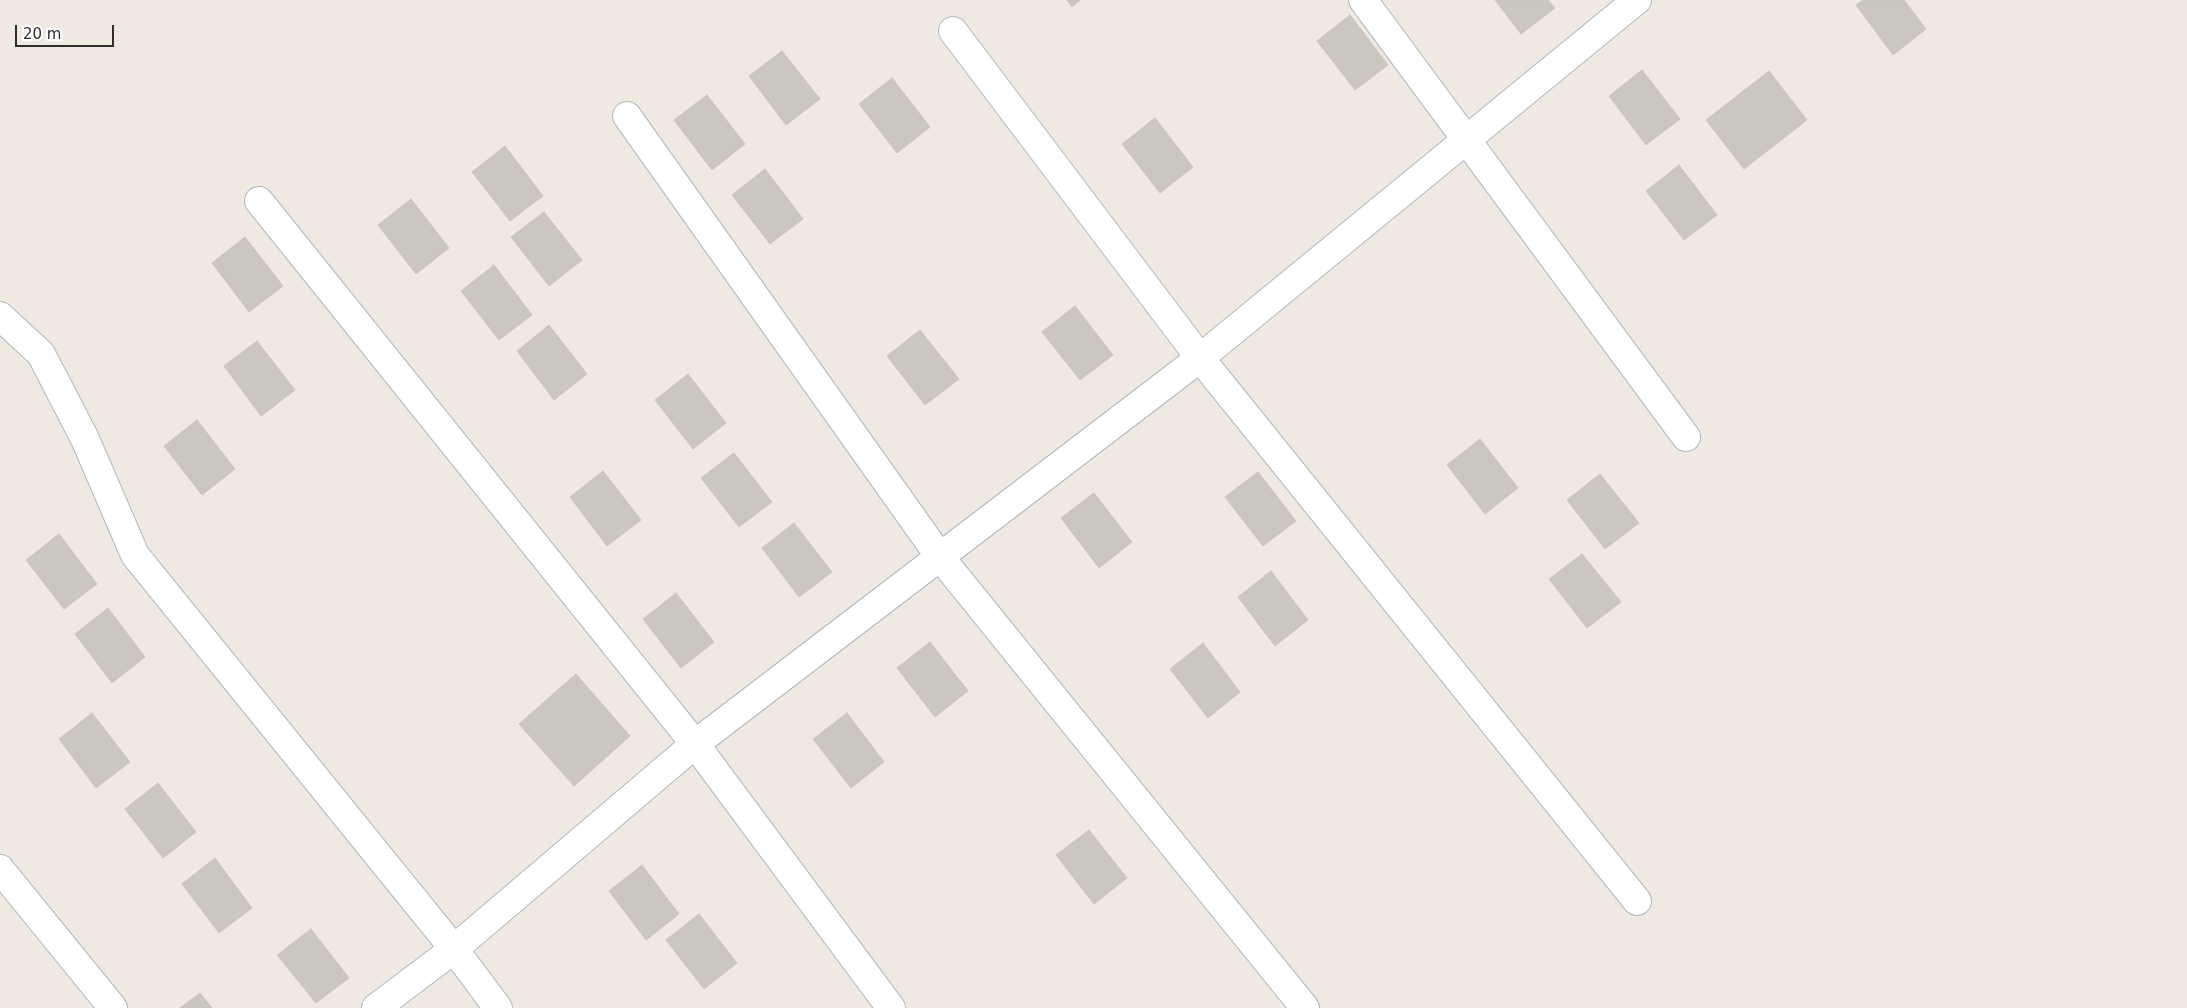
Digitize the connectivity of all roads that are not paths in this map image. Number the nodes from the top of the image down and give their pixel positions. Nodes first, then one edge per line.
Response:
1 (1363, 0) edge
2 (1638, 0) edge
3 (953, 31) dead end
4 (627, 116) dead end
5 (1467, 139) junction
6 (259, 201) dead end
7 (0, 316) edge
8 (1200, 358) junction
9 (1686, 437) dead end
10 (940, 557) junction
11 (695, 744) junction
12 (0, 869) edge
13 (1637, 901) dead end
14 (454, 949) junction
15 (113, 1008) edge
16 (376, 1008) edge
17 (498, 1008) edge
18 (891, 1008) edge
19 (1305, 1008) edge

1 - 5 street
2 - 5 street
3 - 8 street
4 - 10 street
5 - 8 street
5 - 9 street
6 - 11 street
7 - 14 street
8 - 10 street
8 - 13 street
10 - 11 street
10 - 19 street
11 - 14 street
11 - 18 street
12 - 15 street
14 - 16 street
14 - 17 street

